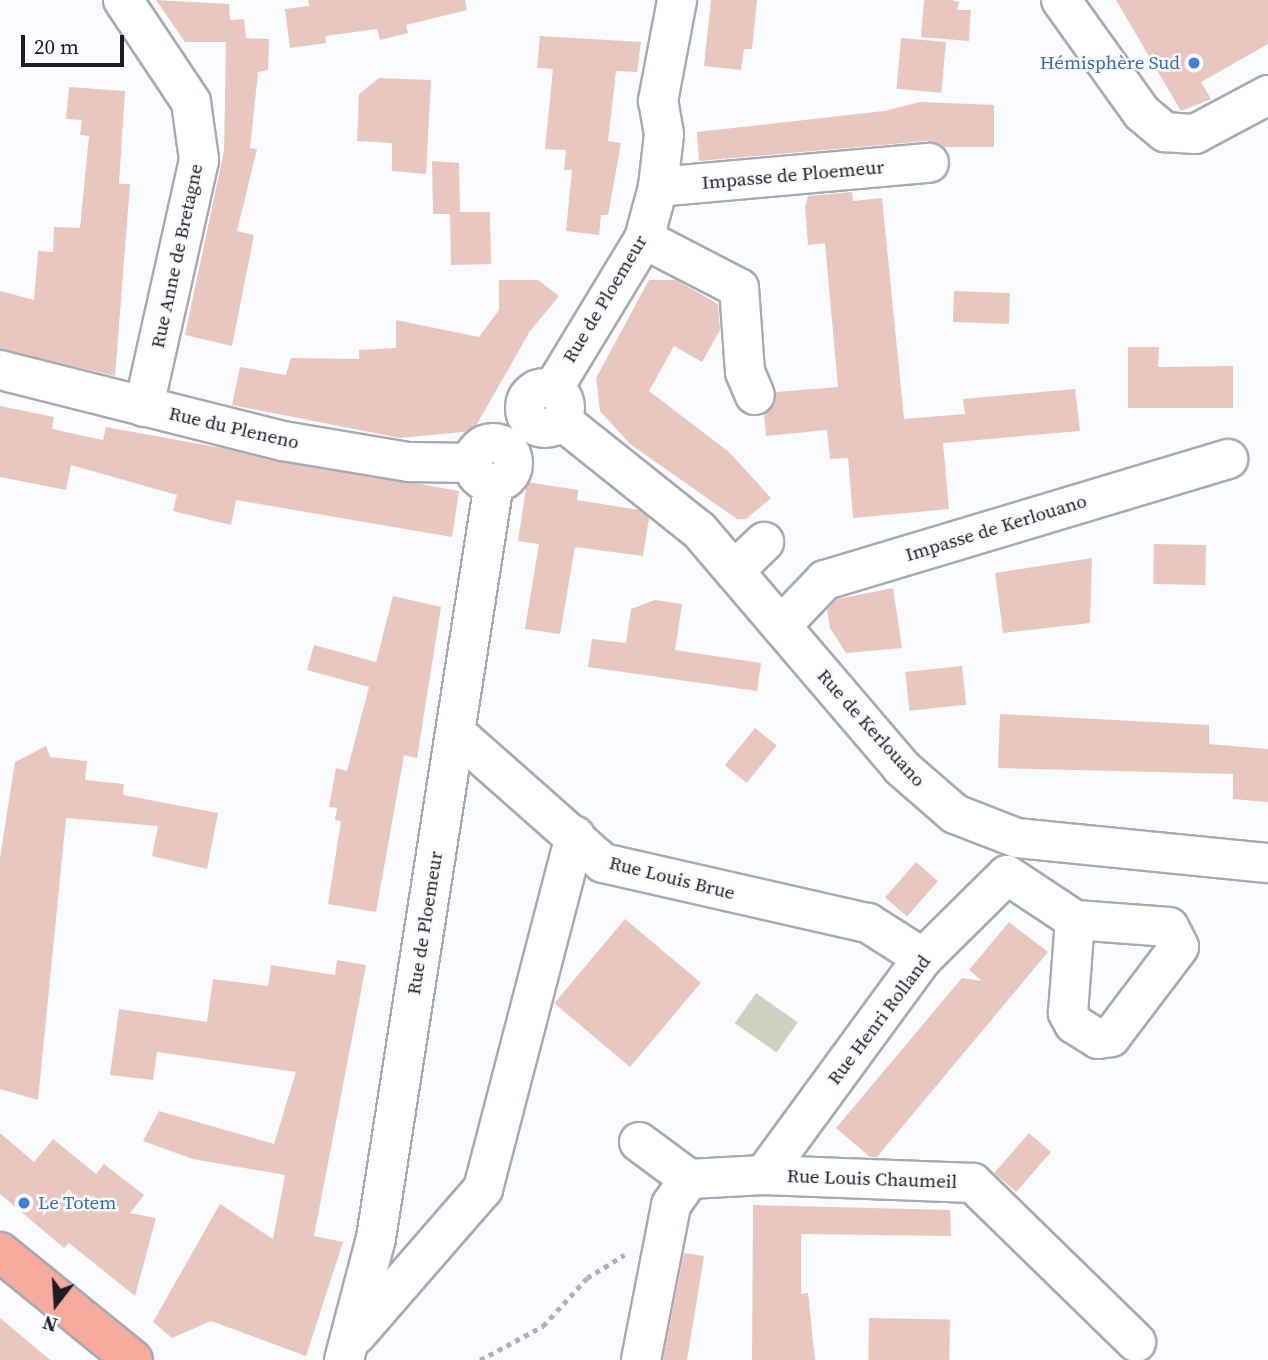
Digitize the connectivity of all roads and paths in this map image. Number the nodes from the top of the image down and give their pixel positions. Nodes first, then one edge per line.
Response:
1 (123, 0) edge
2 (677, 0) edge
3 (1061, 0) edge
4 (1268, 95) edge
5 (929, 163) dead end
6 (658, 187) junction
7 (644, 239) junction
8 (0, 370) edge
9 (755, 395) dead end
10 (144, 407) junction
11 (550, 407) junction
12 (1228, 459) dead end
13 (490, 466) junction
14 (764, 542) dead end
15 (734, 571) junction
16 (781, 626) junction
17 (456, 733) junction
18 (575, 836) junction
19 (1017, 838) junction
20 (1268, 863) edge
21 (1007, 875) junction
22 (1074, 920) dead end
23 (923, 958) junction
24 (639, 1142) dead end
25 (764, 1175) junction
26 (689, 1179) junction
27 (661, 1242) junction
28 (0, 1252) edge
29 (1136, 1342) dead end
30 (348, 1350) edge
31 (133, 1360) edge
32 (480, 1360) edge
33 (640, 1360) edge

1 - 10 street, Rue Anne de Bretagne
2 - 6 street, Rue de Ploemeur
3 - 4 street
5 - 6 street, Impasse de Ploemeur
6 - 7 street, Rue de Ploemeur
7 - 9 street
7 - 11 street, Rue de Ploemeur
8 - 10 street, Rue du Pleneno
10 - 13 street, Rue du Pleneno
11 - 13 street, Rue de Ploemeur
11 - 15 street, Rue de Kerlouano
12 - 16 street, Impasse de Kerlouano
13 - 17 street, Rue de Ploemeur
14 - 15 street
15 - 16 street, Rue de Kerlouano
16 - 19 street, Rue de Kerlouano
17 - 18 street, Rue Louis Brue
17 - 30 street, Rue de Ploemeur
18 - 23 street, Rue Louis Brue
18 - 30 street
19 - 20 street, Rue de Kerlouano
19 - 21 street
21 - 22 street
21 - 23 street, Rue Henri Rolland
23 - 25 street, Rue Henri Rolland
24 - 26 street
25 - 26 street, Rue Louis Chaumeil
25 - 29 street, Rue Louis Chaumeil
26 - 27 street
27 - 32 path
27 - 33 street
28 - 31 main road

